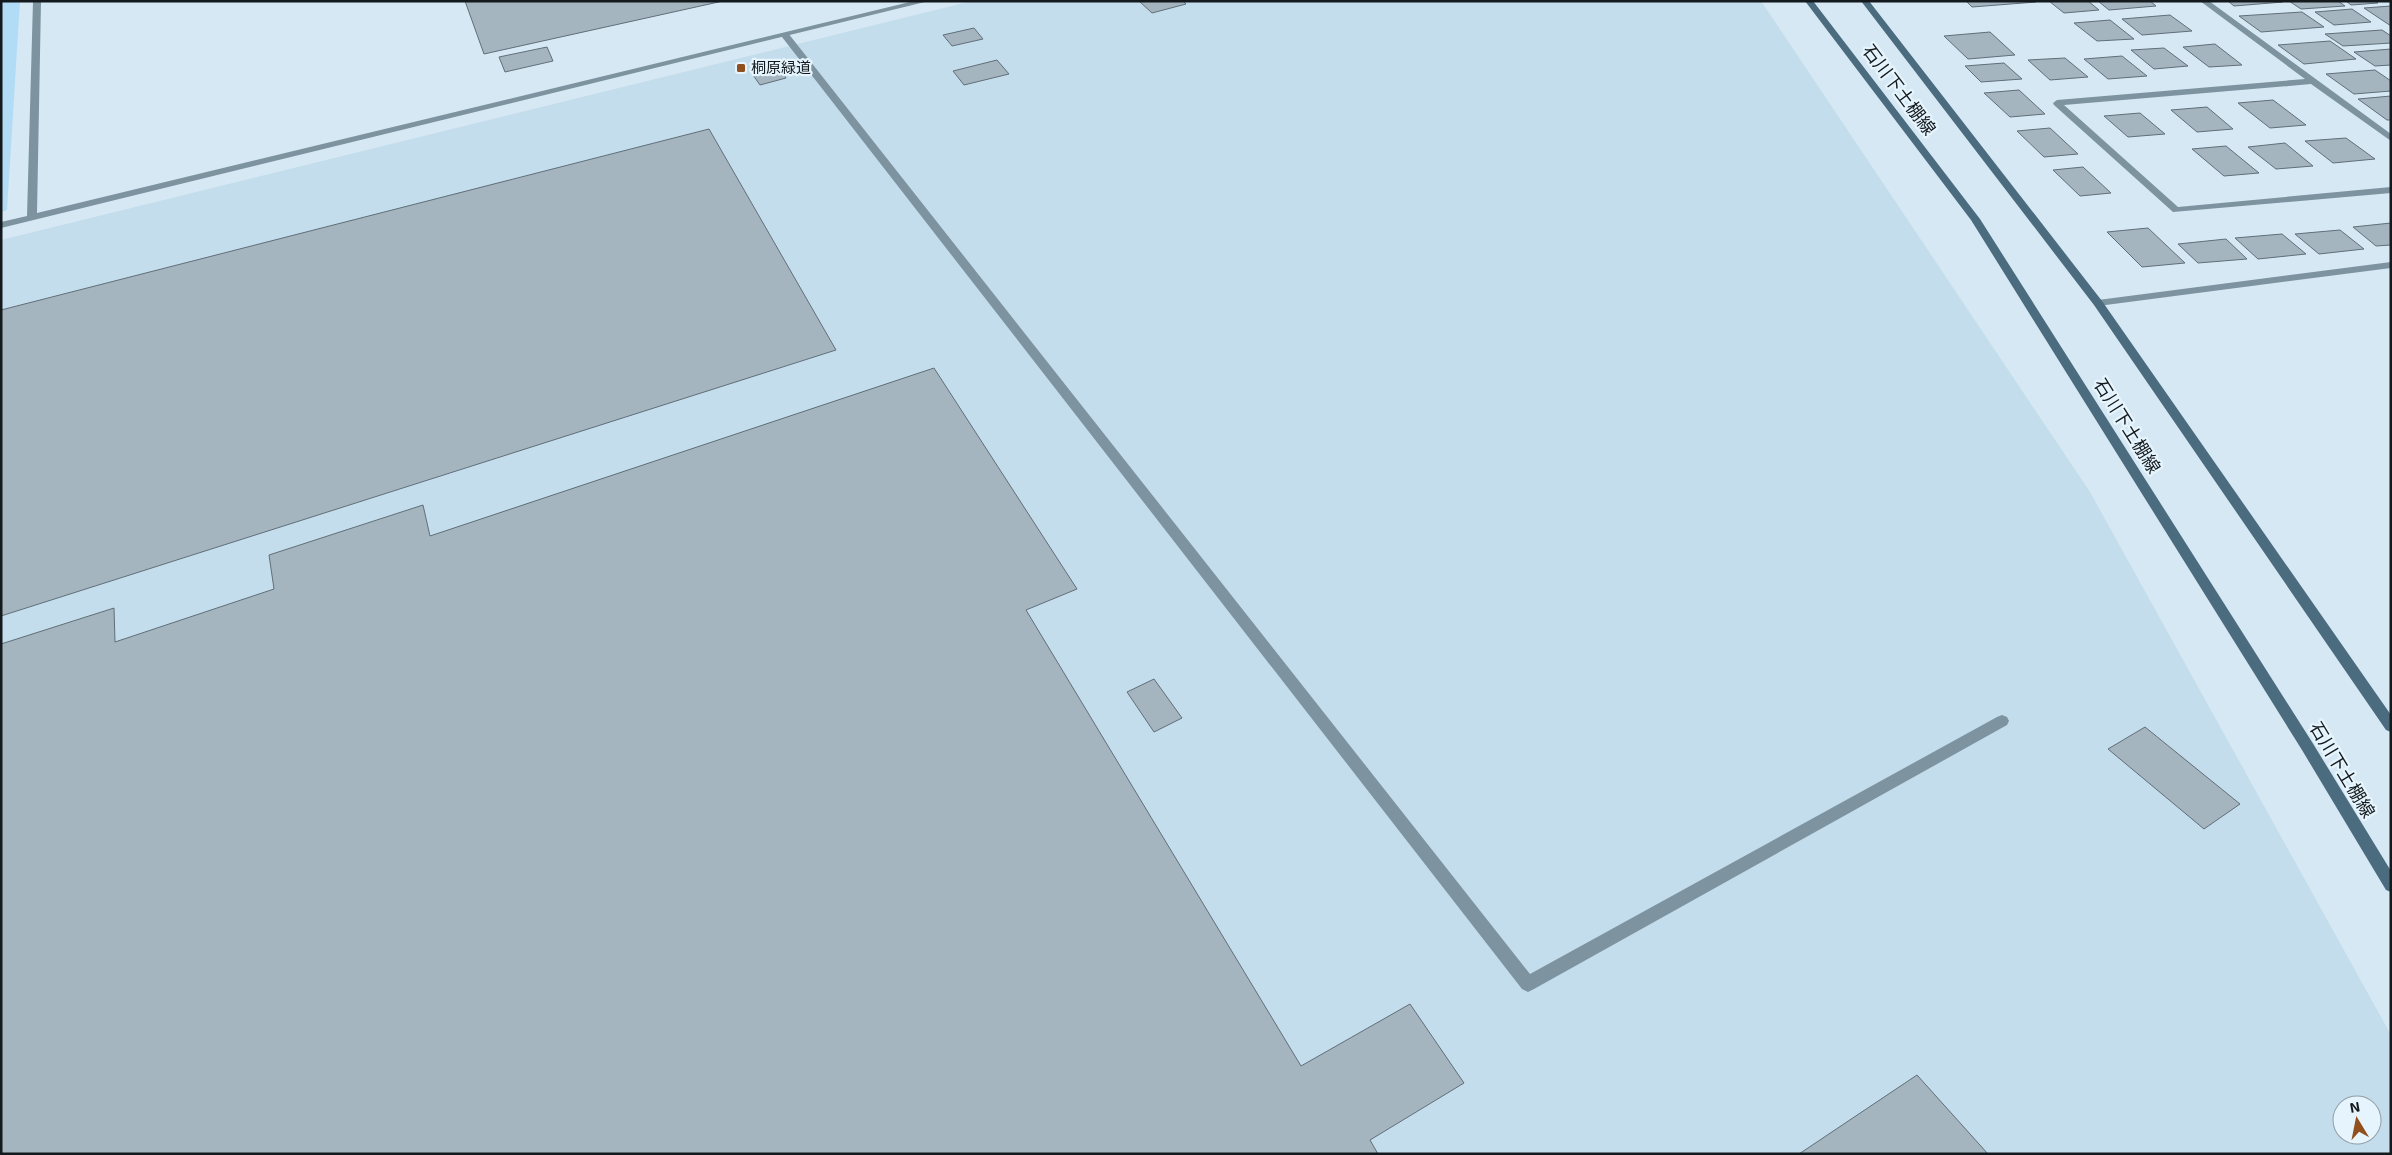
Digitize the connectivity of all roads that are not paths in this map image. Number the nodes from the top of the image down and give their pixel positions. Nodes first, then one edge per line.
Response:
1 (37, 1) edge
2 (925, 1) edge
3 (1810, 1) edge
4 (1865, 1) edge
5 (2204, 1) edge
6 (785, 35) junction
7 (2313, 81) junction
8 (2391, 138) edge
9 (2391, 190) edge
10 (32, 217) junction
11 (1, 225) edge
12 (2391, 264) edge
13 (2098, 303) junction
14 (2002, 721) dead end
15 (2391, 726) edge
16 (2391, 886) edge

1 - 10 street
2 - 6 street
3 - 16 street, 石川下土棚線
4 - 13 street, 石川下土棚線
5 - 7 street
6 - 10 street
6 - 14 street
7 - 8 street
7 - 9 street
10 - 11 street
12 - 13 street
13 - 15 street, 石川下土棚線

